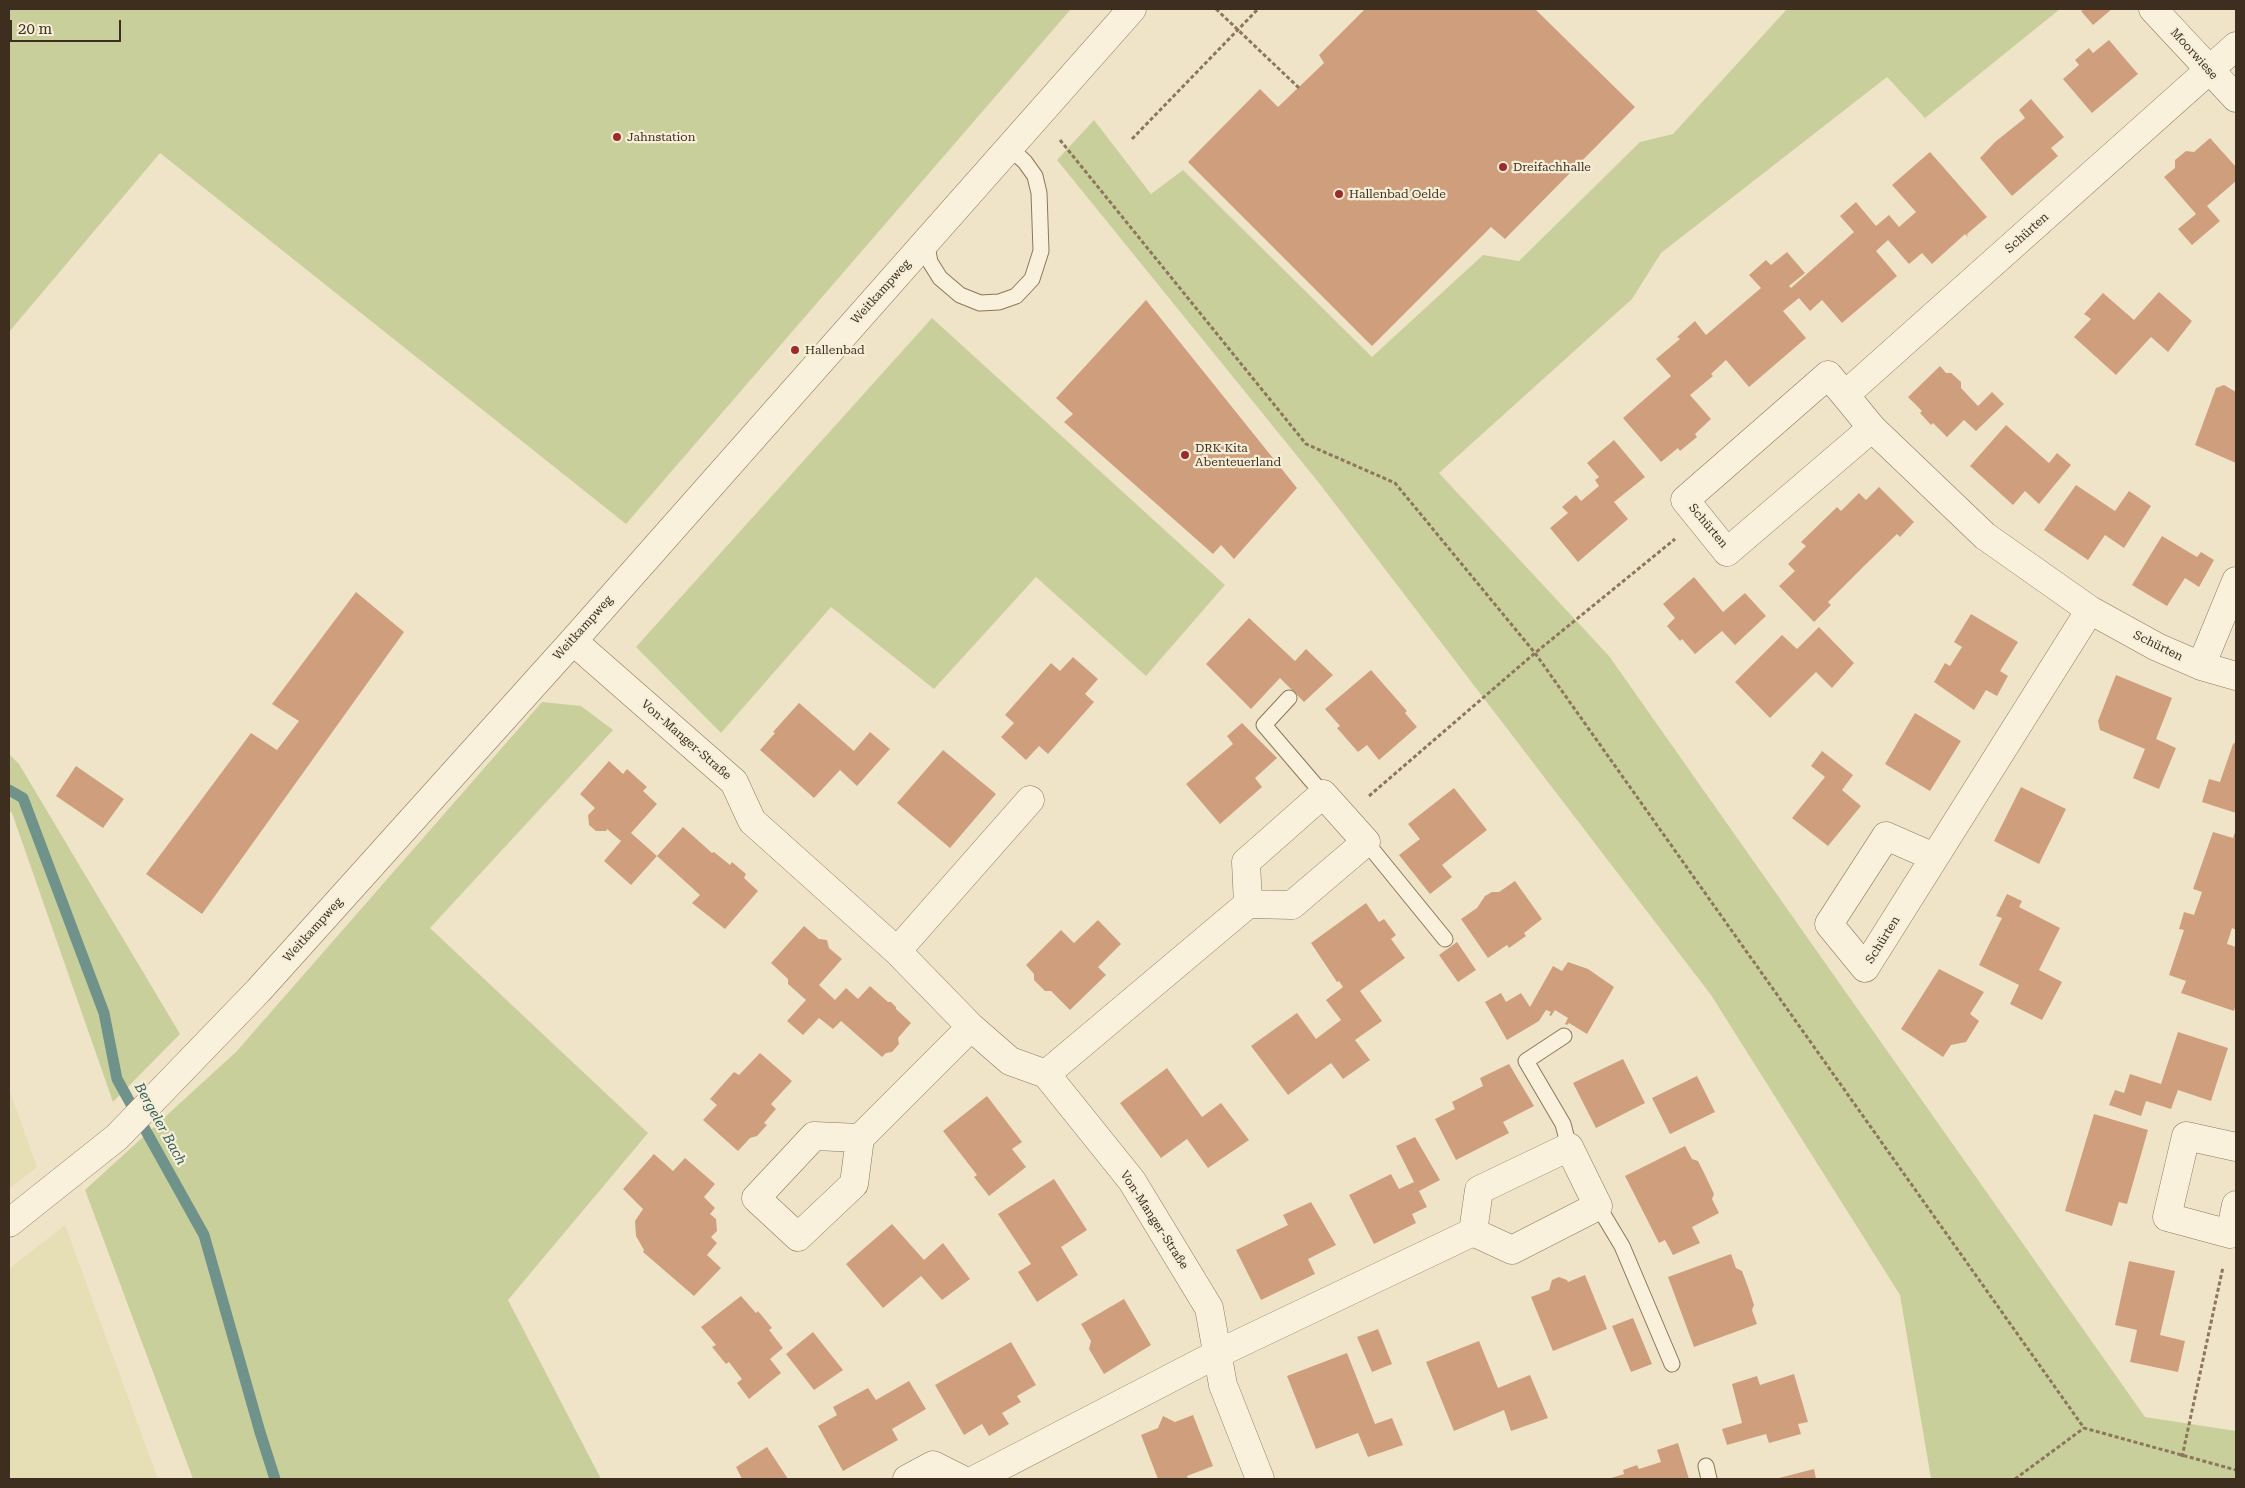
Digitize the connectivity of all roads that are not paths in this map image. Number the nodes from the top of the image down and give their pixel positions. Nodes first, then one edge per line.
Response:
1 (1132, 9) edge
2 (2153, 9) edge
3 (2236, 46) edge
4 (2208, 70) junction
5 (2236, 98) edge
6 (1009, 147) junction
7 (926, 241) junction
8 (1845, 395) junction
9 (1872, 428) junction
10 (2236, 581) edge
11 (2090, 610) junction
12 (573, 640) junction
13 (2201, 666) junction
14 (2236, 676) edge
15 (1289, 698) dead end
16 (1323, 794) junction
17 (1030, 800) dead end
18 (1366, 842) junction
19 (1934, 857) dead end
20 (1248, 904) junction
21 (1445, 939) dead end
22 (897, 951) junction
23 (971, 1027) junction
24 (1564, 1036) dead end
25 (1046, 1074) junction
26 (860, 1138) dead end
27 (1569, 1147) junction
28 (2236, 1147) edge
29 (2236, 1204) edge
30 (1598, 1206) junction
31 (9, 1223) edge
32 (1472, 1232) junction
33 (1217, 1354) junction
34 (1672, 1364) dead end
35 (907, 1479) edge
36 (961, 1479) edge
37 (976, 1479) edge
38 (1260, 1479) edge

1 - 6 street, Weitkampweg
2 - 4 street, Moorwiese
3 - 4 street, Schürten
4 - 5 street, Moorwiese
4 - 8 street, Schürten
6 - 7 street, Weitkampweg
6 - 7 lane
7 - 12 street, Weitkampweg
8 - 9 street, Schürten
8 - 9 street, Schürten
9 - 11 street, Schürten
10 - 13 street
11 - 13 street, Schürten
11 - 19 street
12 - 22 street, Von-Manger-Straße
12 - 31 street, Weitkampweg
13 - 14 street, Schürten
15 - 16 lane
16 - 18 street
16 - 20 street
17 - 22 street
18 - 20 street
18 - 21 lane
20 - 25 street
22 - 23 street, Von-Manger-Straße
23 - 25 street, Von-Manger-Straße
23 - 26 street
24 - 27 lane
25 - 33 street, Von-Manger-Straße
27 - 30 street
27 - 32 street
28 - 29 street
30 - 32 street
30 - 34 lane
32 - 33 street
33 - 37 street
33 - 38 street, Von-Manger-Straße
35 - 36 street

